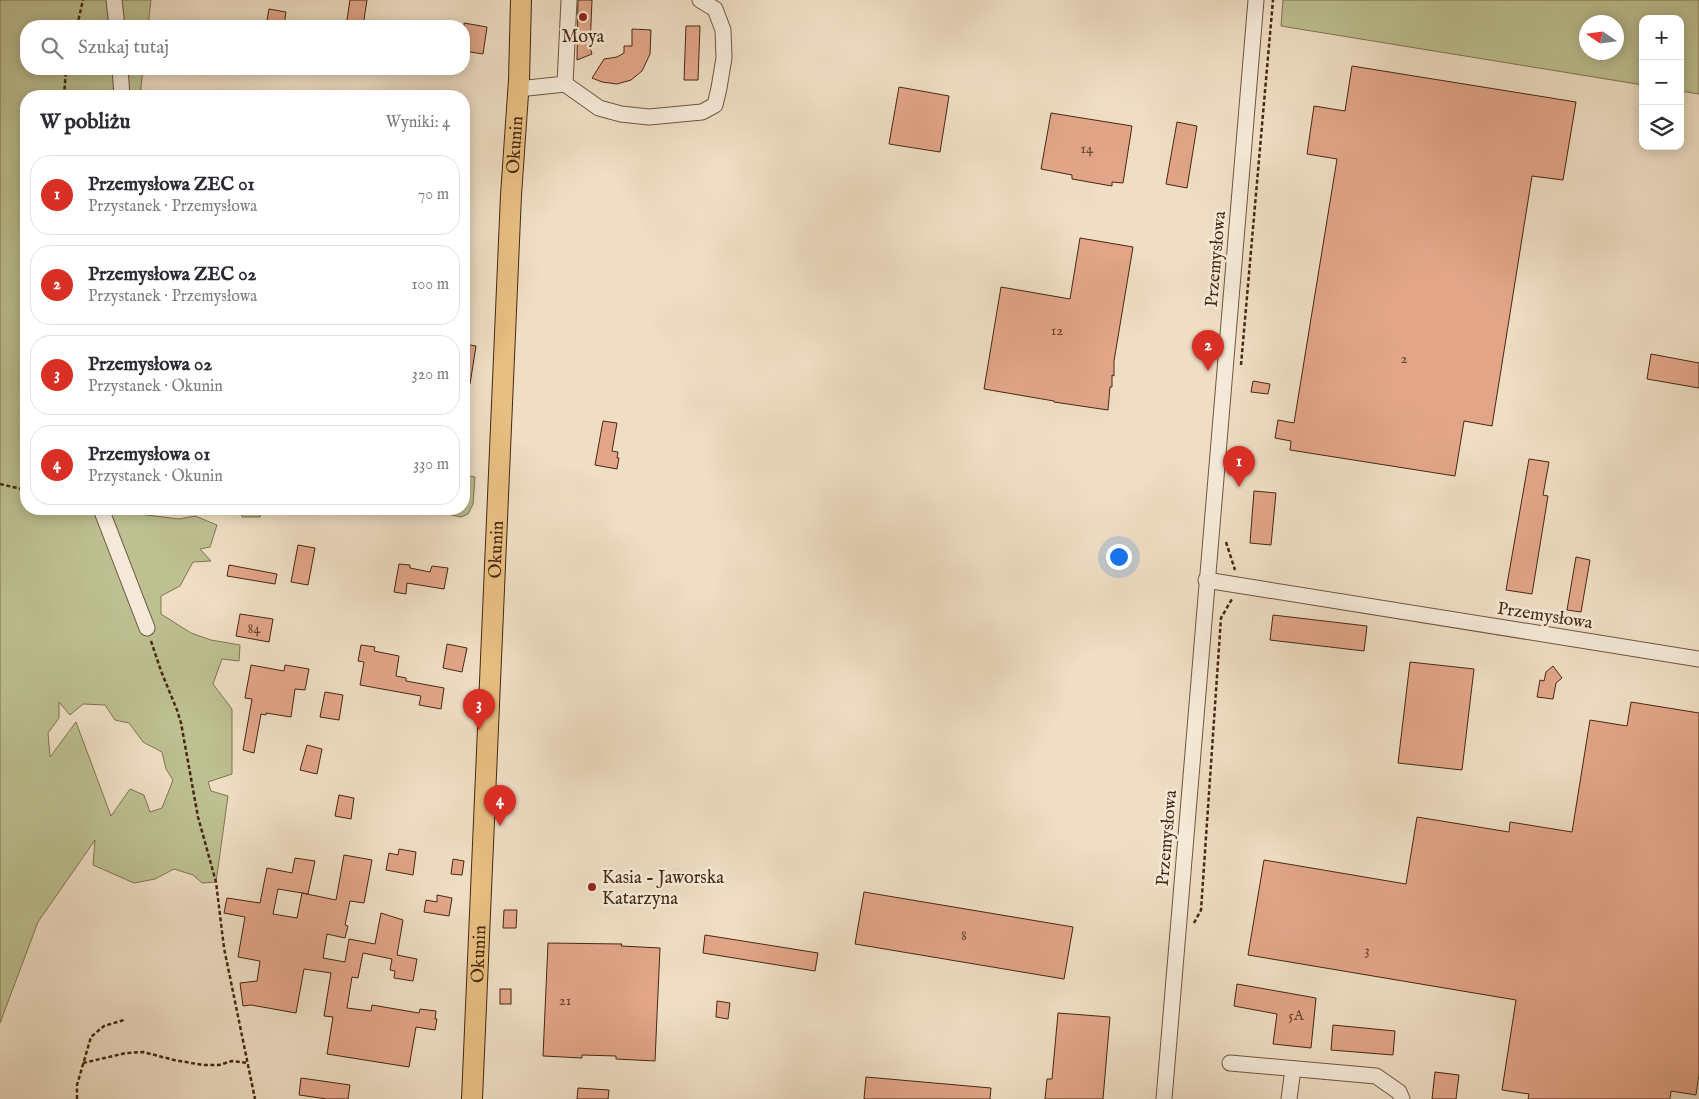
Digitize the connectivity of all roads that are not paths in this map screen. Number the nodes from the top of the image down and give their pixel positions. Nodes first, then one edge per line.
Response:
1 (114, 0) edge
2 (521, 0) edge
3 (569, 0) edge
4 (700, 0) edge
5 (1256, 0) edge
6 (116, 20) edge
7 (120, 75) edge
8 (565, 84) junction
9 (518, 89) junction
10 (122, 90) edge
11 (103, 515) edge
12 (1206, 580) junction
13 (147, 628) road end
14 (1699, 659) edge
15 (1230, 1063) dead end
16 (1292, 1069) junction
17 (472, 1099) edge
18 (1164, 1099) edge
19 (1289, 1099) edge
20 (1402, 1099) edge

1 - 6 street
2 - 9 main road, Okunin
3 - 8 street
4 - 8 street
5 - 12 street, Przemysłowa
7 - 10 street
8 - 9 street
9 - 17 main road, Okunin
11 - 13 street
12 - 14 street, Przemysłowa
12 - 18 street, Przemysłowa
15 - 16 street
16 - 19 street
16 - 20 street

